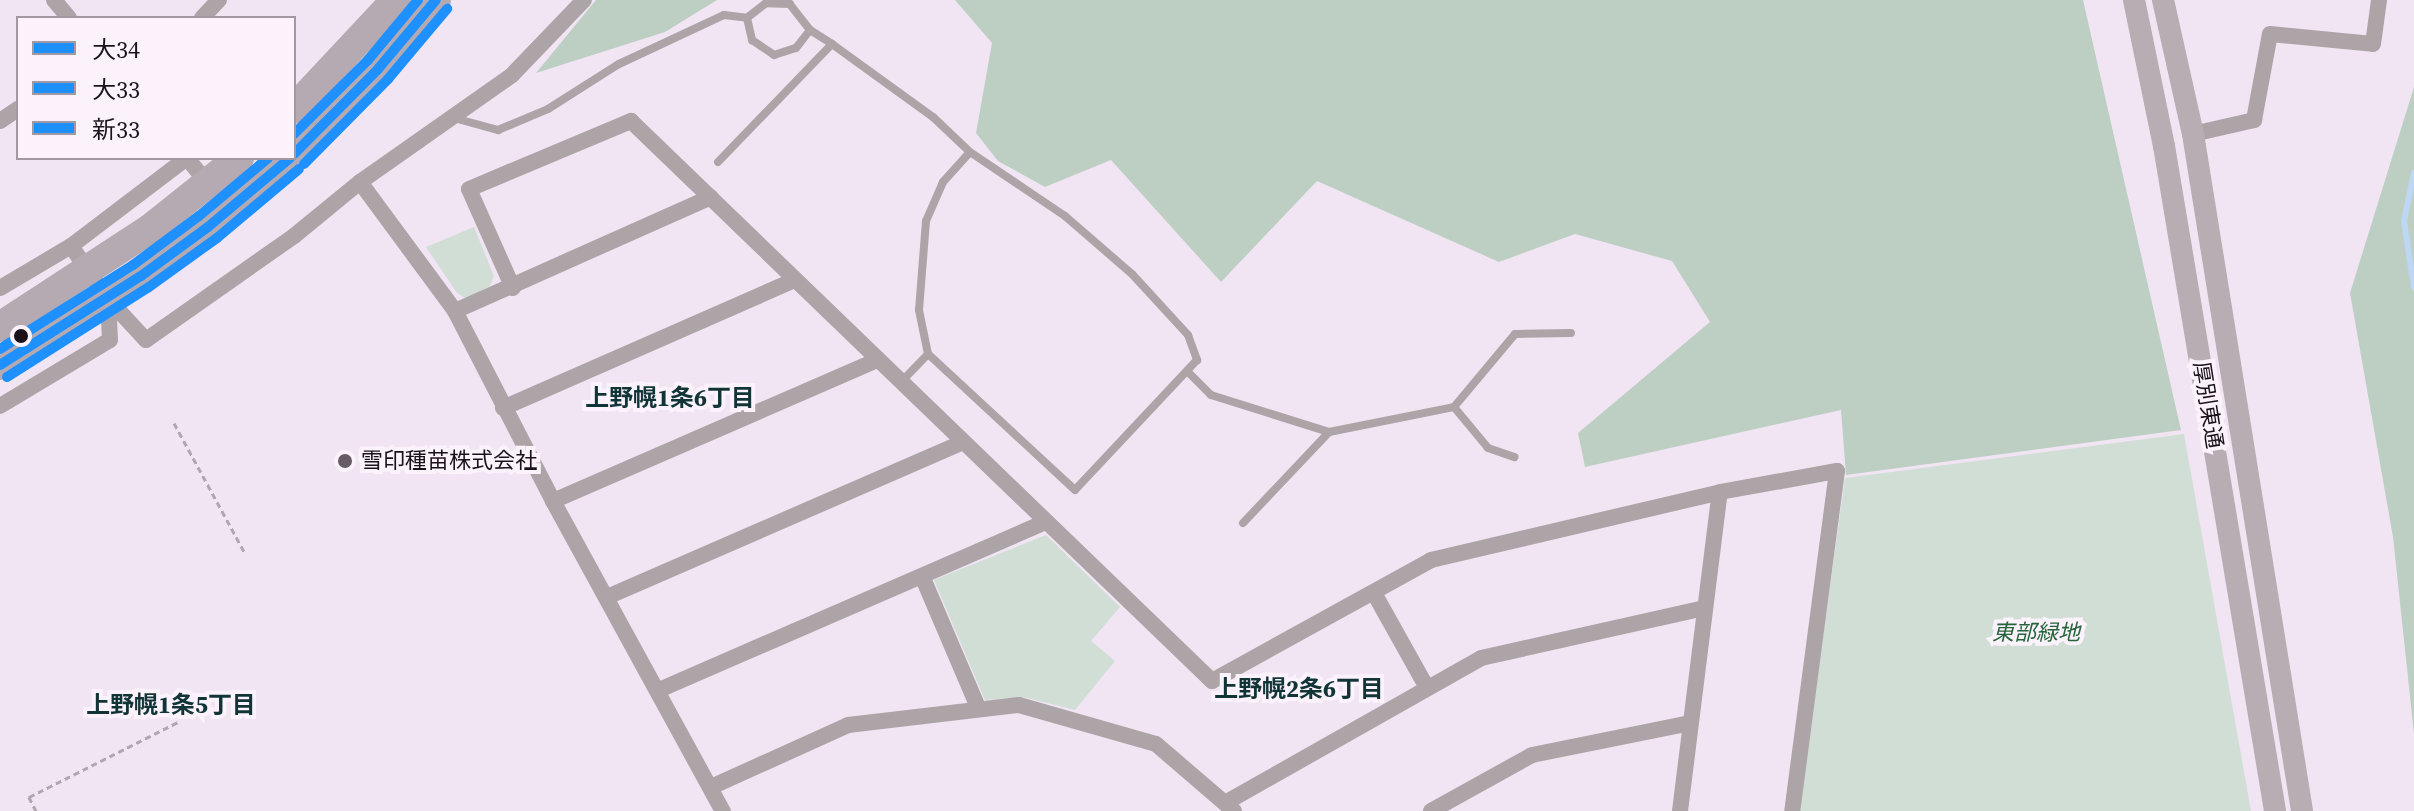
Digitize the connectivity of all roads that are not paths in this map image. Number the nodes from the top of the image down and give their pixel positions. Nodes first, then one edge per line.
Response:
1 (54, 0) edge
2 (219, 0) edge
3 (396, 0) edge
4 (436, 0) edge
5 (584, 0) edge
6 (2134, 0) edge
7 (2163, 0) edge
8 (2379, 0) edge
9 (67, 16) edge
10 (204, 16) edge
11 (747, 18) junction
12 (810, 30) junction
13 (832, 44) junction
14 (296, 107) edge
15 (454, 118) junction
16 (2193, 134) junction
17 (296, 152) edge
18 (970, 152) junction
19 (184, 160) edge
20 (189, 160) edge
21 (237, 160) edge
22 (287, 160) edge
23 (718, 162) dead end
24 (360, 182) junction
25 (208, 184) junction
26 (711, 197) junction
27 (71, 246) junction
28 (89, 272) junction
29 (795, 280) junction
30 (0, 288) edge
31 (513, 288) junction
32 (108, 299) junction
33 (455, 311) junction
34 (0, 327) edge
35 (1571, 333) dead end
36 (928, 354) junction
37 (877, 360) junction
38 (0, 365) edge
39 (1187, 371) junction
40 (901, 383) junction
41 (0, 406) edge
42 (1454, 407) junction
43 (503, 408) junction
44 (1329, 432) junction
45 (963, 442) junction
46 (1514, 457) dead end
47 (1720, 492) junction
48 (553, 501) junction
49 (1045, 522) junction
50 (1243, 523) dead end
51 (922, 576) junction
52 (1374, 593) junction
53 (607, 597) junction
54 (1704, 608) junction
55 (1426, 686) junction
56 (659, 690) junction
57 (978, 707) junction
58 (1690, 723) junction
59 (711, 787) junction
60 (1230, 807) edge
61 (723, 811) edge
62 (1431, 811) edge
63 (1680, 811) edge
64 (1792, 811) edge
65 (2275, 811) edge
66 (2302, 811) edge

1 - 9 street
2 - 10 street
3 - 14 highway
4 - 17 highway
5 - 15 street
6 - 65 street, 厚別東通
7 - 16 street, 厚別東通
8 - 16 street
11 - 12 lane
11 - 12 lane
11 - 15 lane
12 - 13 lane
13 - 18 lane
13 - 23 lane
15 - 24 street
16 - 66 street, 厚別東通
18 - 36 lane
18 - 39 lane
19 - 27 street
20 - 25 street
21 - 25 highway
22 - 32 highway
24 - 32 street
24 - 33 street
25 - 28 highway
26 - 29 street
26 - 31 street
26 - 31 street
27 - 28 street
27 - 30 street
28 - 32 street
28 - 34 highway
29 - 37 street
29 - 43 street
31 - 33 street
32 - 38 highway
32 - 41 street
33 - 43 street
35 - 42 lane
36 - 39 lane
36 - 40 lane
37 - 40 street
37 - 48 street
39 - 44 lane
40 - 45 street
42 - 44 lane
42 - 46 lane
43 - 48 street
44 - 50 lane
45 - 49 street
45 - 53 street
47 - 52 street
47 - 54 street
47 - 64 street
48 - 53 street
49 - 51 street
49 - 52 street
51 - 56 street
51 - 57 street
52 - 55 street
53 - 56 street
54 - 55 street
54 - 58 street
55 - 60 street
56 - 59 street
57 - 59 street
57 - 60 street
58 - 62 street
58 - 63 street
59 - 61 street

